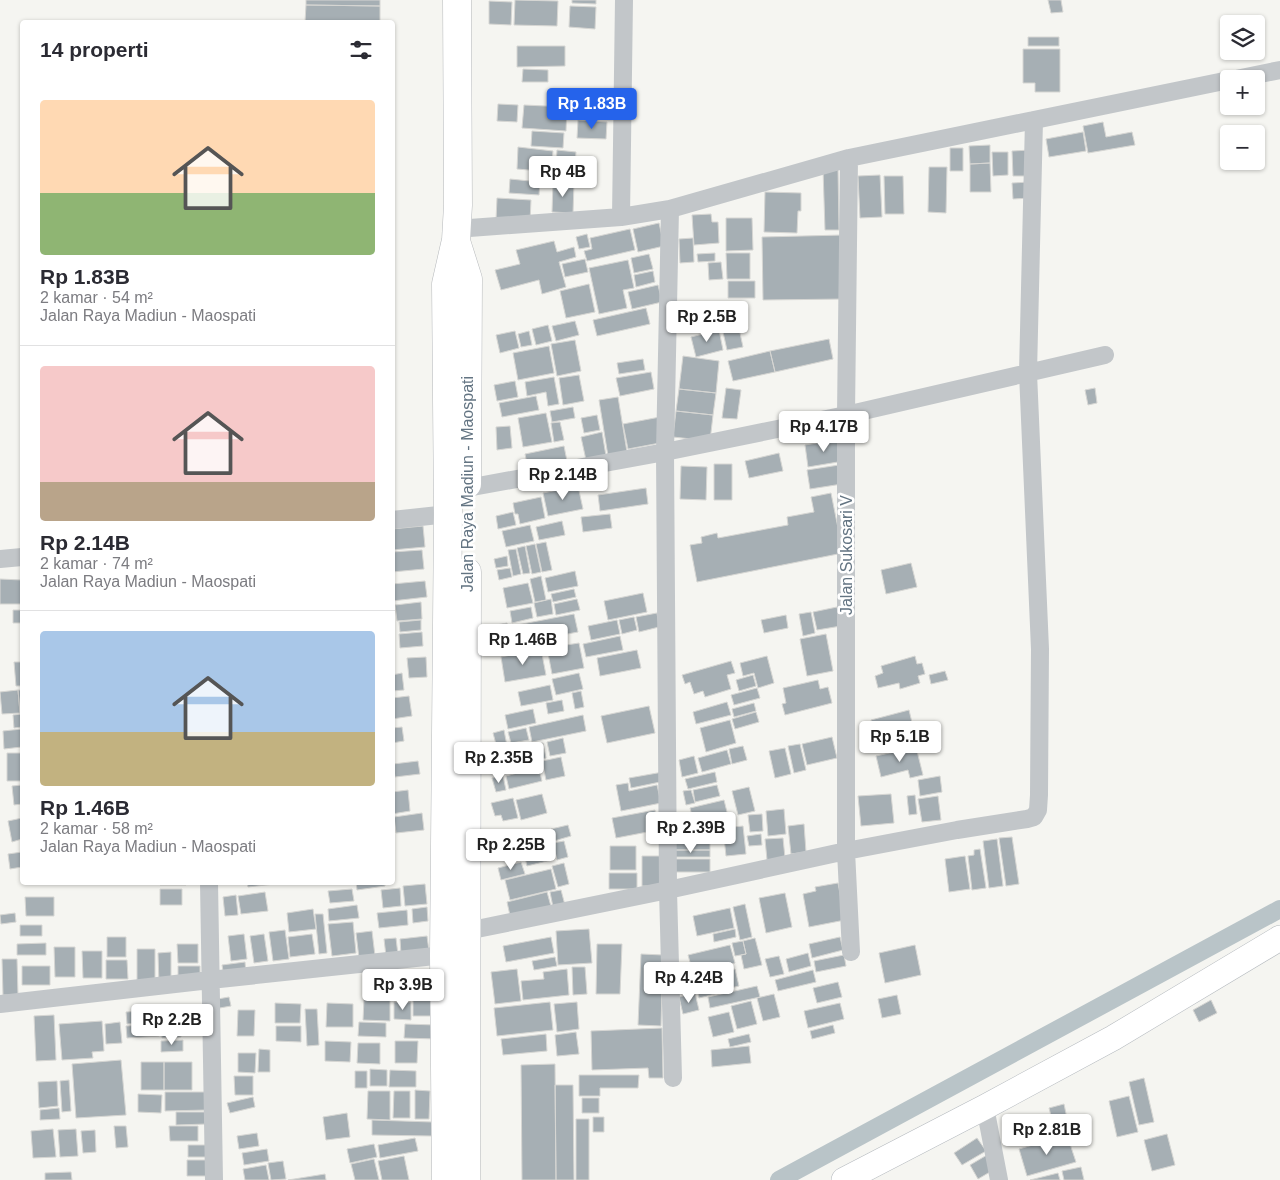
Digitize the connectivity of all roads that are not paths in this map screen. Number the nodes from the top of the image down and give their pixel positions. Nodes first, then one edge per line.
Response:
1 (457, 0) edge
2 (624, 0) edge
3 (1280, 70) edge
4 (1265, 73) edge
5 (1220, 82) edge
6 (1034, 120) junction
7 (849, 158) junction
8 (670, 209) junction
9 (621, 217) junction
10 (456, 234) junction
11 (1105, 356) dead end
12 (1028, 374) junction
13 (846, 415) junction
14 (665, 452) junction
15 (467, 488) junction
16 (448, 514) junction
17 (395, 520) edge
18 (20, 557) edge
19 (0, 558) edge
20 (456, 791) junction
21 (846, 851) junction
22 (210, 885) edge
23 (668, 890) junction
24 (467, 931) junction
25 (1280, 938) edge
26 (851, 952) dead end
27 (444, 955) junction
28 (210, 980) junction
29 (0, 1004) edge
30 (673, 1078) dead end
31 (985, 1107) junction
32 (214, 1180) edge
33 (446, 1180) edge
34 (466, 1180) edge
35 (844, 1180) edge
36 (999, 1180) edge

1 - 10 highway, Jalan Raya Madiun - Maospati
2 - 9 street
3 - 4 street
5 - 6 street
6 - 7 street
6 - 12 street
7 - 8 street
7 - 13 street, Jalan Sukosari V
8 - 9 street
8 - 14 street
9 - 10 street
10 - 15 highway, Jalan Raya Madiun - Maospati
10 - 16 highway, Jalan Raya Madiun - Maospati
11 - 12 street
12 - 13 street
12 - 21 street
13 - 14 street
13 - 21 street, Jalan Sukosari V
14 - 15 street
14 - 23 street
15 - 20 highway, Jalan Raya Madiun - Maospati
16 - 17 street
16 - 20 highway, Jalan Raya Madiun - Maospati
18 - 19 street
20 - 24 highway, Jalan Raya Madiun - Maospati
20 - 27 highway, Jalan Raya Madiun - Maospati
21 - 23 street
21 - 26 street, Jalan Sukosari V
22 - 28 street
23 - 24 street
23 - 30 street
24 - 34 highway, Jalan Raya Madiun - Maospati
25 - 31 street
27 - 28 street
27 - 33 highway, Jalan Raya Madiun - Maospati
28 - 29 street
28 - 32 street
31 - 35 street
31 - 36 street

